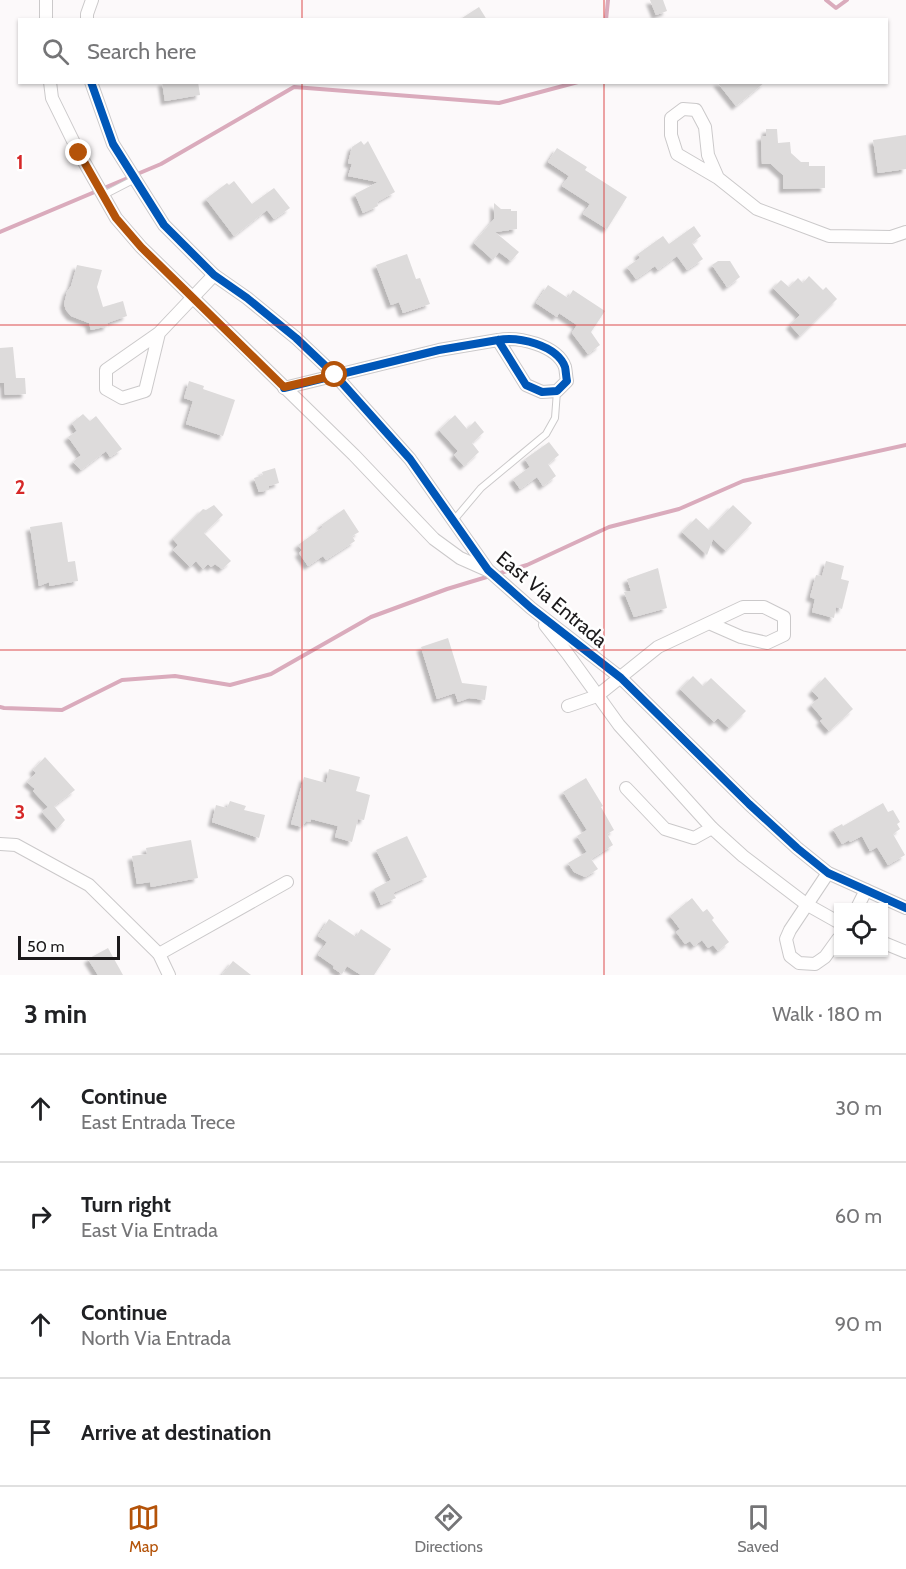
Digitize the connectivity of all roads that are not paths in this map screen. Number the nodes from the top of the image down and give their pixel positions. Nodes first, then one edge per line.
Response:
1 (46, 0) edge
2 (92, 0) edge
3 (46, 18) edge
4 (88, 18) edge
5 (50, 84) edge
6 (92, 84) edge
7 (718, 178) junction
8 (135, 179) junction
9 (103, 196) junction
10 (906, 232) edge
11 (214, 275) junction
12 (193, 297) junction
13 (159, 333) junction
14 (498, 340) junction
15 (335, 375) junction
16 (284, 387) junction
17 (557, 391) junction
18 (453, 521) junction
19 (488, 570) junction
20 (531, 608) junction
21 (709, 623) junction
22 (621, 678) junction
23 (597, 696) junction
24 (568, 706) dead end
25 (626, 788) dead end
26 (712, 828) junction
27 (0, 844) edge
28 (828, 873) junction
29 (287, 882) dead end
30 (866, 890) junction
31 (860, 903) edge
32 (806, 904) junction
33 (906, 908) edge
34 (834, 920) edge
35 (834, 945) edge
36 (888, 945) edge
37 (906, 952) edge
38 (159, 954) junction
39 (169, 975) edge

1 - 3 street
2 - 4 street
5 - 9 street, East Via Entrada
6 - 8 street, East Via Entrada
7 - 7 street
7 - 10 street
8 - 9 lane
8 - 11 street, East Via Entrada
9 - 12 street, East Via Entrada
11 - 12 street
11 - 15 street, East Via Entrada
12 - 13 street
12 - 16 street, East Via Entrada
13 - 13 street
14 - 15 street
14 - 17 street
14 - 17 street
15 - 16 street
15 - 18 street, East Via Entrada
16 - 19 street, East Via Entrada
17 - 18 lane
18 - 19 street, East Via Entrada
19 - 20 street, East Via Entrada
20 - 22 street, East Via Entrada
20 - 23 street, East Via Entrada
21 - 21 street
21 - 22 street
22 - 23 street
22 - 28 street, East Via Entrada
23 - 24 street
23 - 26 street, East Via Entrada
25 - 26 street
26 - 32 street, East Via Entrada
27 - 38 street
28 - 30 street, East Via Entrada
28 - 32 street
29 - 38 street
30 - 31 street
30 - 33 street, East Via Entrada
32 - 34 street, East Via Entrada
32 - 35 street
36 - 37 street
38 - 39 street

